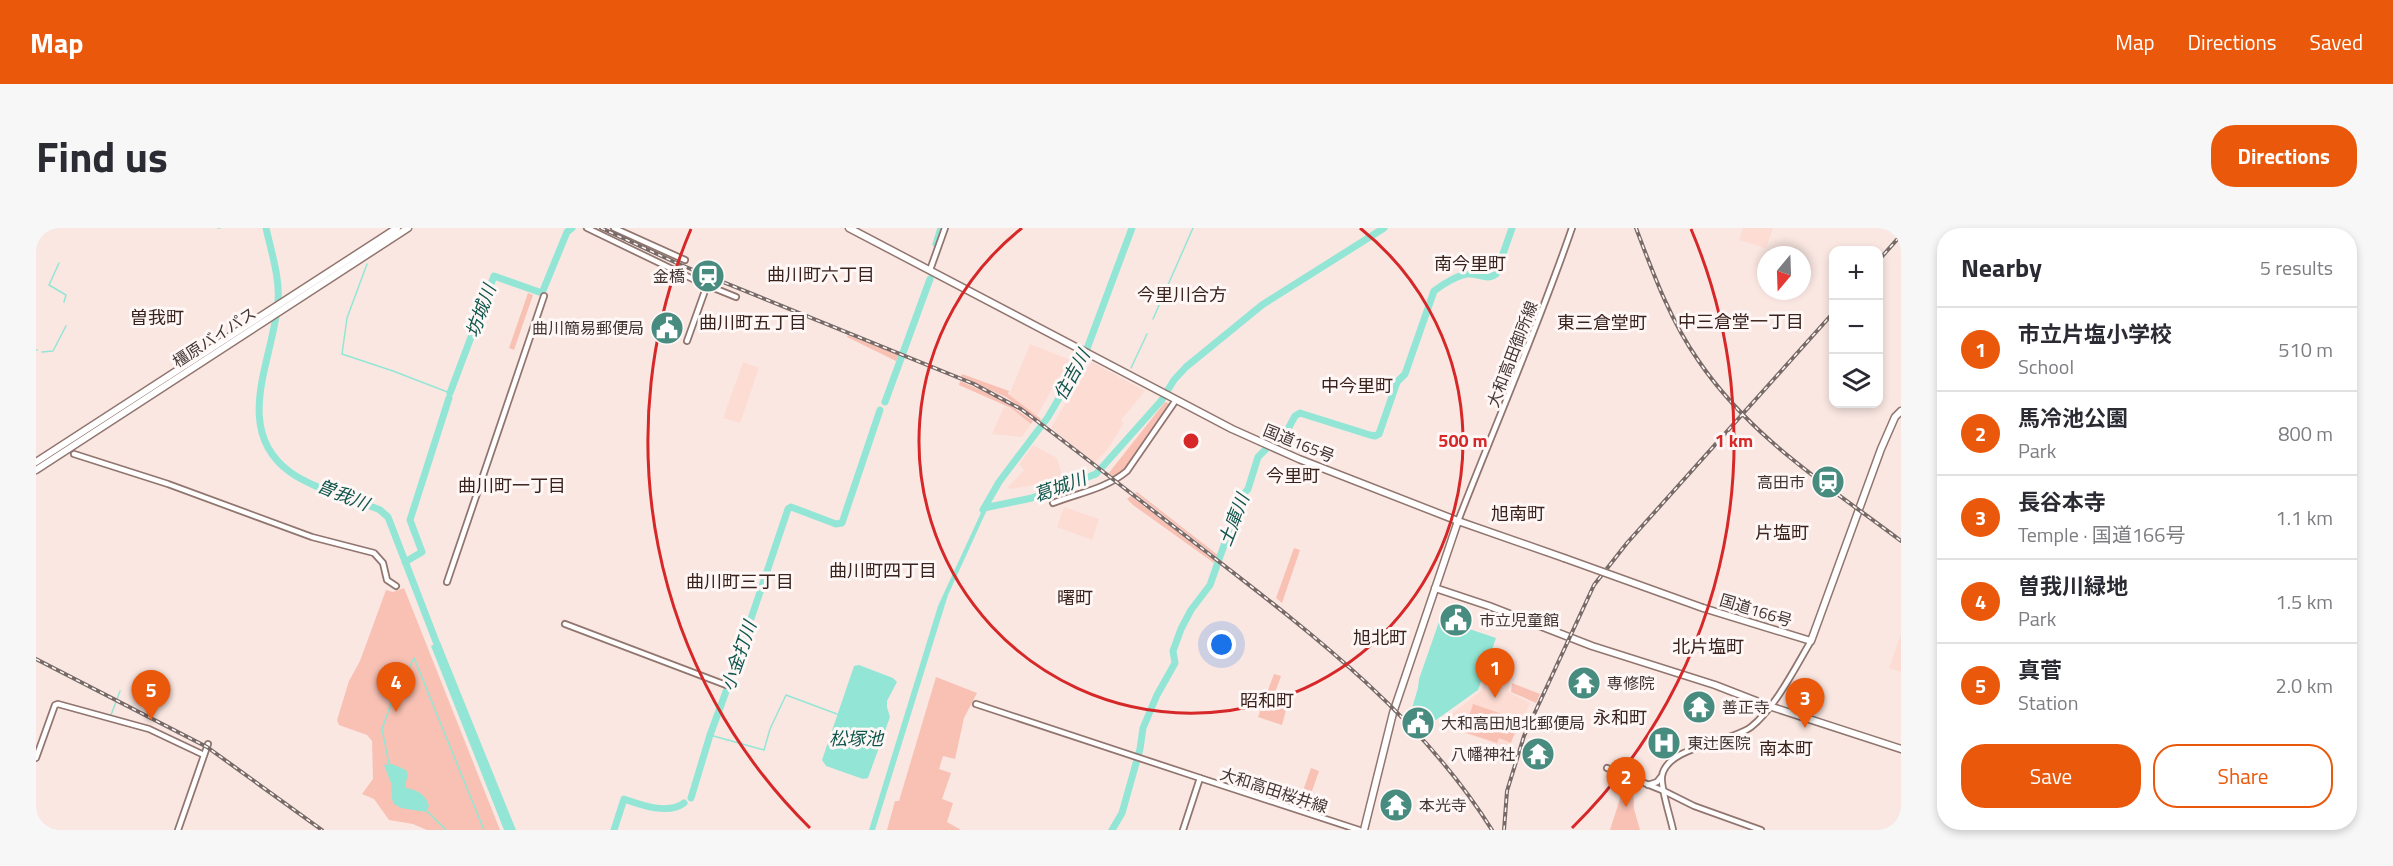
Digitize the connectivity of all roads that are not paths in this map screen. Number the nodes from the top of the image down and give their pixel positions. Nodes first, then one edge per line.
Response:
1 (397, 228) edge
2 (408, 228) edge
3 (587, 228) edge
4 (603, 228) edge
5 (614, 228) edge
6 (849, 228) edge
7 (945, 228) edge
8 (1572, 228) edge
9 (600, 235) junction
10 (685, 260) dead end
11 (930, 270) junction
12 (315, 285) junction
13 (706, 285) junction
14 (544, 296) dead end
15 (736, 297) dead end
16 (687, 341) dead end
17 (198, 360) junction
18 (1174, 398) junction
19 (1901, 411) edge
20 (74, 453) dead end
21 (36, 462) edge
22 (36, 470) edge
23 (1053, 503) dead end
24 (1458, 521) junction
25 (447, 582) dead end
26 (396, 586) dead end
27 (1435, 588) junction
28 (566, 624) dead end
29 (1811, 641) junction
30 (726, 685) dead end
31 (976, 704) dead end
32 (1769, 706) junction
33 (208, 744) dead end
34 (1901, 749) edge
35 (204, 755) junction
36 (36, 758) edge
37 (1607, 768) dead end
38 (1662, 775) junction
39 (1200, 778) junction
40 (1648, 785) junction
41 (1664, 791) junction
42 (178, 830) edge
43 (1183, 830) edge
44 (1359, 830) edge
45 (1364, 830) edge
46 (1673, 830) edge
47 (1761, 830) edge

1 - 12 highway, 橿原バイパス
2 - 12 highway, 橿原バイパス
3 - 9 street
4 - 9 street
5 - 10 street
6 - 11 highway, 国道165号
7 - 11 street
8 - 24 street, 大和高田御所線
9 - 13 street
11 - 18 highway, 国道165号
12 - 17 highway, 橿原バイパス
13 - 15 street
13 - 16 street
14 - 25 street
17 - 21 highway, 橿原バイパス
17 - 22 highway, 橿原バイパス
18 - 23 street
18 - 24 highway, 国道165号
19 - 29 highway, 国道166号
20 - 26 street
24 - 27 highway
24 - 29 highway, 国道166号, bridge
27 - 32 highway
27 - 45 highway
28 - 30 street
29 - 32 street
31 - 39 street
32 - 34 highway
32 - 38 street
33 - 35 street
35 - 36 street
35 - 42 street
37 - 40 street
38 - 40 street
38 - 41 street
39 - 43 street, 大和高田桜井線
39 - 44 street, 大和高田桜井線
40 - 41 street
41 - 46 street
41 - 47 street

